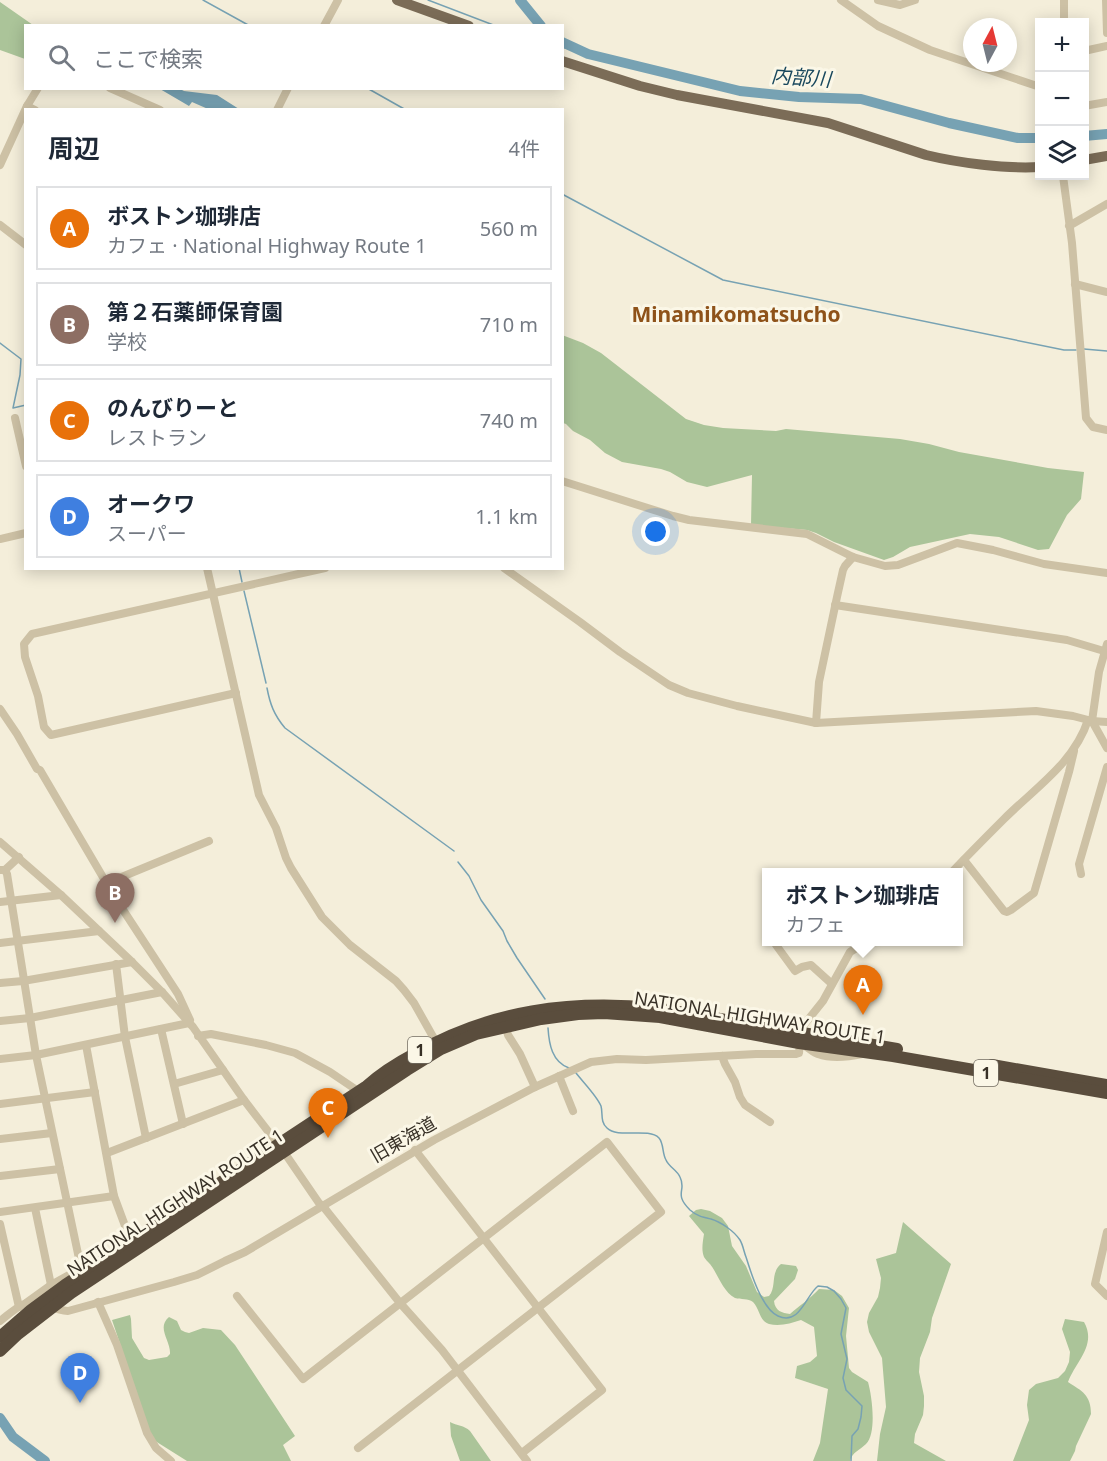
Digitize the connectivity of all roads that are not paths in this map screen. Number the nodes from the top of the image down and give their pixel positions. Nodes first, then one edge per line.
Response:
1 (338, 0) edge
2 (397, 0) edge
3 (841, 0) edge
4 (878, 0) edge
5 (915, 0) edge
6 (1064, 0) edge
7 (1106, 0) edge
8 (1064, 18) edge
9 (325, 24) edge
10 (463, 24) edge
11 (1107, 33) edge
12 (1107, 46) edge
13 (1089, 50) edge
14 (564, 62) edge
15 (1035, 85) edge
16 (37, 90) edge
17 (115, 90) edge
18 (287, 90) edge
19 (1107, 102) edge
20 (1089, 104) edge
21 (31, 108) edge
22 (155, 108) edge
23 (278, 108) edge
24 (24, 121) edge
25 (1107, 156) edge
26 (1089, 159) edge
27 (0, 165) edge
28 (1035, 167) edge
29 (1064, 180) edge
30 (1107, 204) edge
31 (0, 225) edge
32 (1070, 226) junction
33 (24, 243) edge
34 (1075, 284) junction
35 (1107, 292) edge
36 (15, 418) dead end
37 (1107, 430) edge
38 (24, 457) edge
39 (564, 482) edge
40 (24, 533) edge
41 (0, 539) edge
42 (853, 556) junction
43 (207, 570) edge
44 (316, 570) edge
45 (507, 570) edge
46 (1107, 573) edge
47 (212, 594) junction
48 (835, 605) junction
49 (1106, 649) edge
50 (236, 693) junction
51 (0, 709) edge
52 (1090, 721) junction
53 (1107, 722) edge
54 (816, 723) junction
55 (1107, 748) edge
56 (1074, 751) junction
57 (1107, 767) edge
58 (209, 841) dead end
59 (0, 842) edge
60 (19, 857) junction
61 (964, 860) junction
62 (957, 868) edge
63 (3, 870) edge
64 (1081, 874) dead end
65 (107, 883) junction
66 (61, 895) junction
67 (11, 901) junction
68 (0, 902) edge
69 (99, 931) junction
70 (18, 941) junction
71 (0, 943) edge
72 (777, 946) edge
73 (860, 946) edge
74 (132, 962) junction
75 (116, 964) junction
76 (23, 981) junction
77 (0, 983) edge
78 (832, 984) junction
79 (162, 992) junction
80 (120, 1001) junction
81 (630, 1010) junction
82 (30, 1018) junction
83 (0, 1021) edge
84 (191, 1025) junction
85 (506, 1027) junction
86 (162, 1029) junction
87 (125, 1036) junction
88 (198, 1036) junction
89 (436, 1042) junction
90 (800, 1043) junction
91 (86, 1045) junction
92 (865, 1053) junction
93 (36, 1055) junction
94 (722, 1056) junction
95 (0, 1059) edge
96 (223, 1070) junction
97 (1006, 1072) junction
98 (559, 1076) junction
99 (1036, 1077) junction
100 (174, 1084) junction
101 (1107, 1084) edge
102 (535, 1087) junction
103 (95, 1092) junction
104 (1107, 1093) edge
105 (363, 1094) junction
106 (45, 1098) junction
107 (244, 1100) junction
108 (0, 1104) edge
109 (573, 1111) dead end
110 (770, 1122) dead end
111 (183, 1124) junction
112 (52, 1133) junction
113 (146, 1138) junction
114 (0, 1139) edge
115 (280, 1148) junction
116 (415, 1150) junction
117 (107, 1153) junction
118 (60, 1169) junction
119 (0, 1176) edge
120 (114, 1196) junction
121 (67, 1203) junction
122 (322, 1206) junction
123 (35, 1208) junction
124 (0, 1212) edge
125 (0, 1224) edge
126 (1107, 1232) edge
127 (483, 1238) junction
128 (130, 1242) junction
129 (117, 1251) junction
130 (81, 1268) junction
131 (51, 1285) junction
132 (237, 1296) dead end
133 (1107, 1296) edge
134 (98, 1302) junction
135 (400, 1303) junction
136 (22, 1305) junction
137 (45, 1305) junction
138 (538, 1307) junction
139 (0, 1321) edge
140 (0, 1337) edge
141 (0, 1351) edge
142 (457, 1370) junction
143 (357, 1448) dead end
144 (524, 1457) edge
145 (171, 1461) edge

1 - 9 street
2 - 10 main road
3 - 15 street
4 - 5 street
6 - 8 street
7 - 11 street
12 - 13 street
14 - 28 main road
16 - 21 street
17 - 22 street
18 - 23 street
19 - 20 street
24 - 27 street
25 - 26 main road
29 - 32 street
30 - 32 street
31 - 33 street
32 - 34 street
34 - 35 street
34 - 37 street
36 - 38 street
39 - 42 street
40 - 41 street
42 - 46 street
42 - 48 street
43 - 47 street
44 - 47 street
45 - 54 street
47 - 50 street
47 - 50 street
48 - 49 street
48 - 54 street
49 - 52 street
50 - 89 street
51 - 65 street
52 - 53 street
52 - 54 street
52 - 55 street
52 - 56 street
56 - 61 street
56 - 61 street
57 - 64 street
58 - 65 street
59 - 60 street
60 - 63 street
60 - 66 street
61 - 62 street
63 - 67 street
65 - 84 street
66 - 67 street
66 - 69 street
67 - 68 street
67 - 70 street
69 - 70 street
69 - 74 street
70 - 71 street
70 - 76 street
72 - 78 street
73 - 78 street
74 - 75 street
74 - 79 street
75 - 76 street
75 - 80 street
76 - 77 street
76 - 82 street
78 - 90 street
79 - 80 street
79 - 84 street
80 - 82 street
80 - 87 street
81 - 85 highway, NATIONAL HIGHWAY ROUTE 1 / 1
81 - 89 highway, NATIONAL HIGHWAY ROUTE 1 / 1
81 - 90 highway, NATIONAL HIGHWAY ROUTE 1 / 1
82 - 83 street
82 - 93 street
84 - 86 street
84 - 88 street
85 - 102 street
85 - 105 highway, NATIONAL HIGHWAY ROUTE 1 / 1
86 - 87 street
86 - 100 street
87 - 91 street
87 - 113 street
88 - 96 street
88 - 105 street
89 - 105 highway, NATIONAL HIGHWAY ROUTE 1 / 1
90 - 92 highway, NATIONAL HIGHWAY ROUTE 1 / 1
90 - 92 street
90 - 94 street, 旧東海道
90 - 97 highway, NATIONAL HIGHWAY ROUTE 1 / 1
91 - 93 street
91 - 103 street
92 - 97 highway, NATIONAL HIGHWAY ROUTE 1 / 1
93 - 95 street
93 - 106 street
94 - 98 street, 旧東海道
94 - 110 street
96 - 100 street
96 - 107 street
97 - 99 highway, NATIONAL HIGHWAY ROUTE 1 / 1
98 - 102 street, 旧東海道
98 - 109 street
99 - 101 highway, NATIONAL HIGHWAY ROUTE 1 / 1
99 - 104 highway, NATIONAL HIGHWAY ROUTE 1 / 1
100 - 111 street
102 - 116 street, 旧東海道
103 - 106 street
103 - 117 street
105 - 115 highway, NATIONAL HIGHWAY ROUTE 1 / 1
106 - 108 street
106 - 112 street
107 - 111 street
107 - 115 street
111 - 113 street
112 - 114 street
112 - 118 street
113 - 117 street
115 - 122 street
115 - 128 highway, NATIONAL HIGHWAY ROUTE 1 / 1
115 - 137 highway, NATIONAL HIGHWAY ROUTE 1 / 1
116 - 122 street, 旧東海道
116 - 127 street
117 - 120 street
118 - 119 street
118 - 121 street
120 - 121 street
120 - 128 street
121 - 123 street
121 - 130 street
122 - 134 street, 旧東海道
122 - 135 street
123 - 124 street
123 - 131 street
125 - 136 street
126 - 133 street
127 - 135 street
127 - 138 street
127 - 138 street
128 - 129 highway, NATIONAL HIGHWAY ROUTE 1 / 1
129 - 130 street
129 - 137 highway, NATIONAL HIGHWAY ROUTE 1 / 1
130 - 131 street
131 - 136 street
132 - 135 street
134 - 137 street, 旧東海道
134 - 145 street
135 - 142 street
136 - 137 street, 旧東海道
136 - 139 street
137 - 140 highway, NATIONAL HIGHWAY ROUTE 1 / 1
137 - 141 highway, NATIONAL HIGHWAY ROUTE 1 / 1
138 - 142 street
138 - 144 street
142 - 143 street
142 - 144 street

